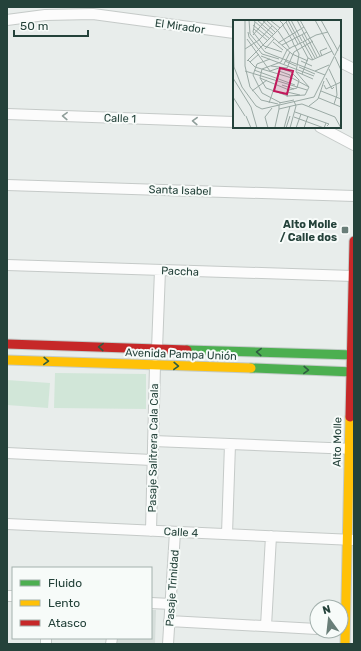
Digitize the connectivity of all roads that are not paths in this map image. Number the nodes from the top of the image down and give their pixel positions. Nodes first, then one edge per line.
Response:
1 (7, 20) edge
2 (233, 33) edge
3 (341, 62) edge
4 (354, 68) edge
5 (7, 114) edge
6 (233, 122) edge
7 (322, 128) edge
8 (354, 145) edge
9 (7, 185) edge
10 (354, 196) edge
11 (354, 241) edge
12 (7, 265) edge
13 (160, 270) junction
14 (354, 276) edge
15 (7, 344) edge
16 (157, 349) junction
17 (353, 355) edge
18 (7, 360) edge
19 (154, 365) junction
20 (352, 372) edge
21 (153, 441) junction
22 (230, 444) junction
23 (352, 449) edge
24 (7, 453) edge
25 (152, 460) junction
26 (7, 524) edge
27 (151, 530) junction
28 (175, 532) junction
29 (227, 534) junction
30 (271, 536) junction
31 (350, 540) edge
32 (152, 603) edge
33 (171, 604) junction
34 (349, 612) edge
35 (169, 621) junction
36 (266, 626) junction
37 (309, 629) edge
38 (168, 644) edge

1 - 2 street, El Mirador
3 - 4 street
6 -> 5 street, Calle 1
7 - 8 street
9 - 10 street, Santa Isabel
11 - 14 street, Alto Molle
12 - 13 street, Paccha
13 - 14 street, Paccha
13 - 16 street
14 - 17 street, Alto Molle
16 -> 15 street, Avenida Pampa Unión
17 -> 16 street, Avenida Pampa Unión
17 - 20 street, Alto Molle
18 -> 19 street, Avenida Pampa Unión
19 -> 20 street, Avenida Pampa Unión
19 - 21 street, Pasaje Salitrera Cala Cala
20 - 23 street, Alto Molle
21 - 22 street
21 - 25 street, Pasaje Salitrera Cala Cala
22 - 23 street
22 - 29 street
23 - 31 street, Alto Molle
24 - 25 street
25 - 27 street, Pasaje Salitrera Cala Cala
26 - 27 street, Calle 4
27 - 28 street, Calle 4
28 - 29 street, Calle 4
28 - 33 street, Pasaje Trinidad
29 - 30 street, Calle 4
30 - 31 street, Calle 4
30 - 36 street
31 - 34 street, Alto Molle
32 - 33 street
33 - 35 street, Pasaje Trinidad
35 - 36 street
35 - 38 street, Pasaje Trinidad
36 - 37 street

